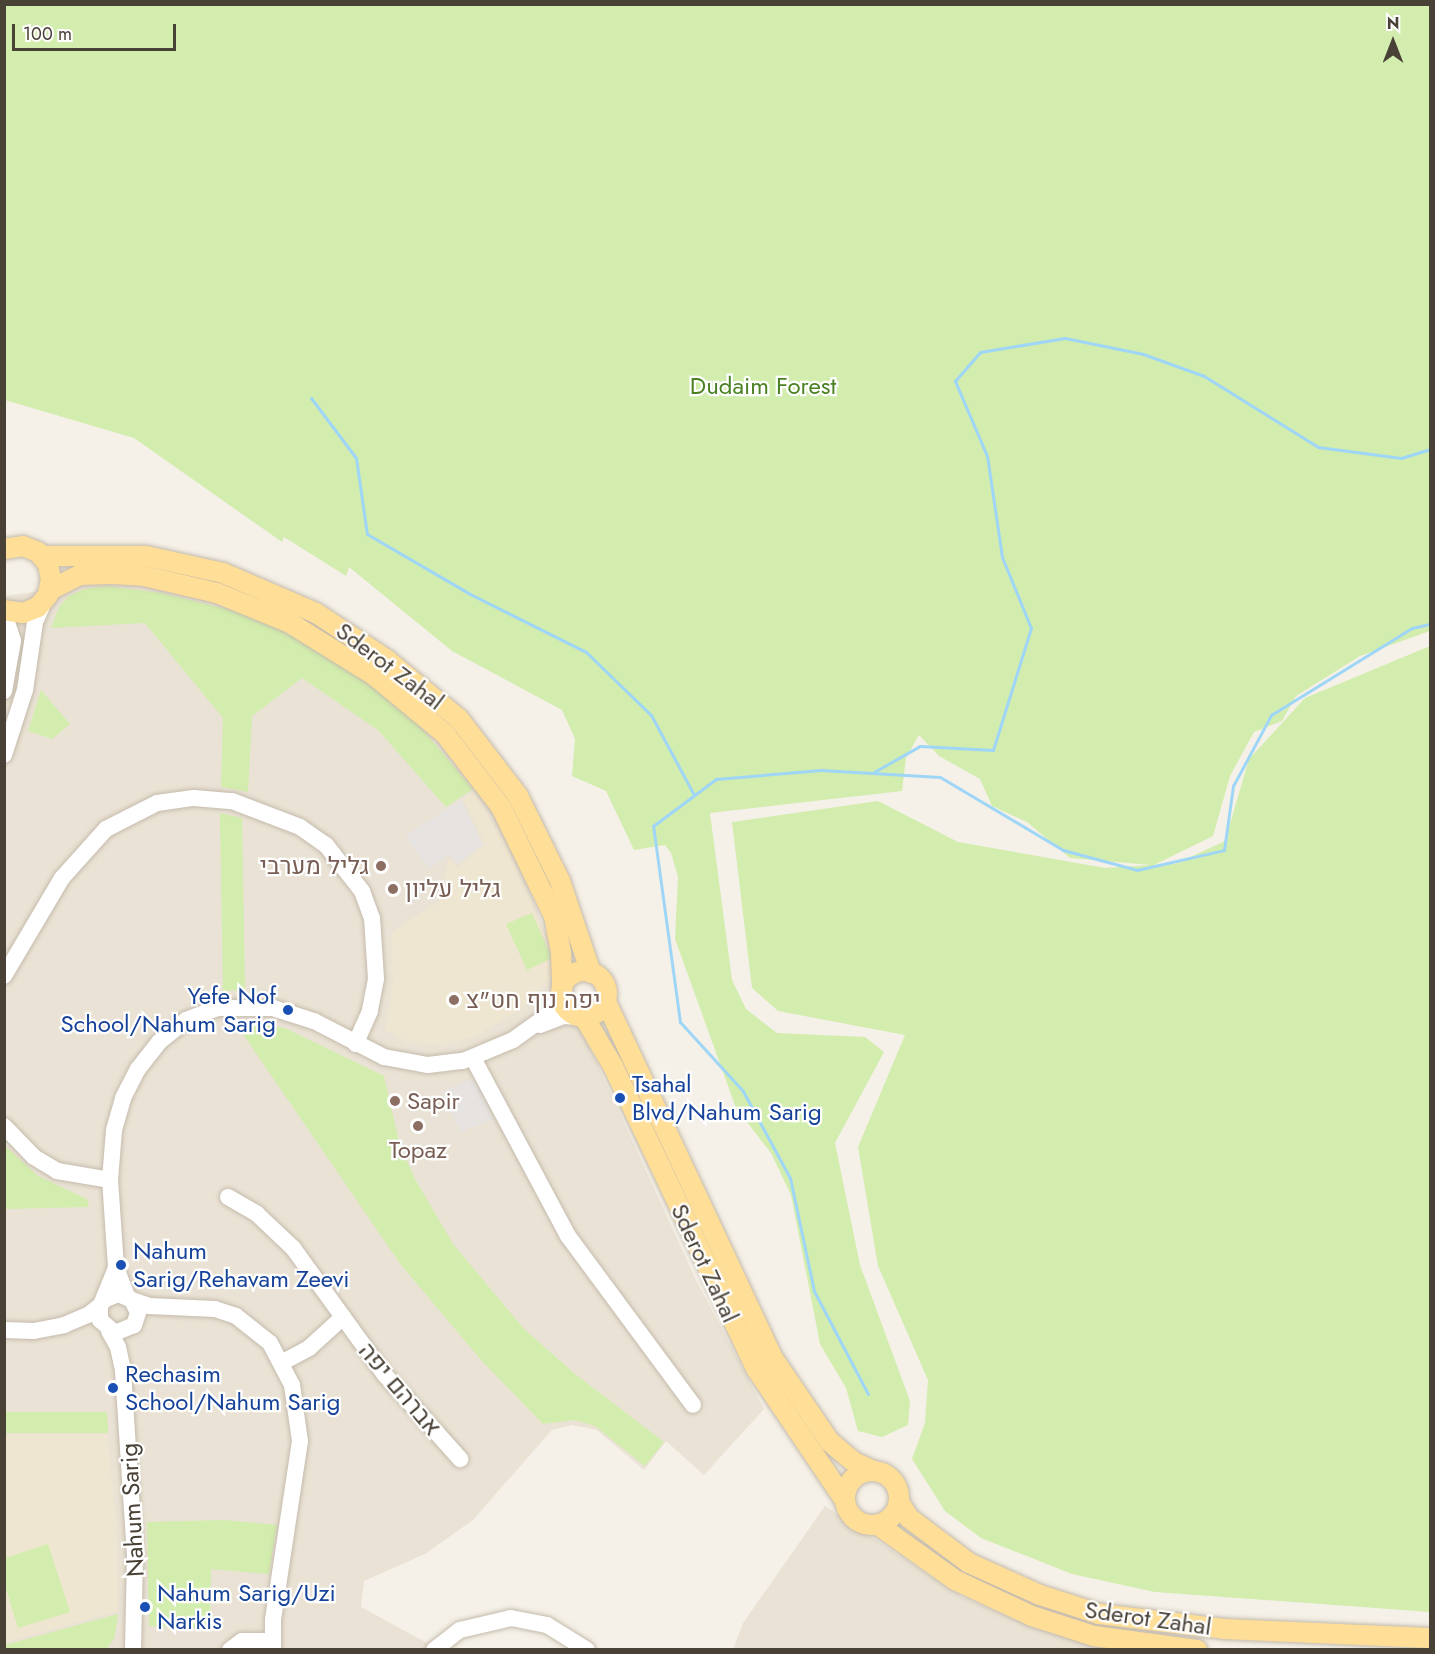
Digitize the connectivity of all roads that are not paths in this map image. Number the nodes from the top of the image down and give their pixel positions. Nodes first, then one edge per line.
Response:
1 (4, 549) edge
2 (42, 556) junction
3 (47, 595) junction
4 (4, 612) edge
5 (4, 691) edge
6 (4, 755) edge
7 (591, 973) junction
8 (4, 976) edge
9 (561, 993) junction
10 (606, 1002) junction
11 (582, 1017) junction
12 (529, 1031) junction
13 (355, 1044) junction
14 (473, 1058) junction
15 (4, 1126) edge
16 (110, 1180) junction
17 (228, 1197) dead end
18 (116, 1267) junction
19 (130, 1298) junction
20 (103, 1302) junction
21 (167, 1308) junction
22 (343, 1317) junction
23 (64, 1325) junction
24 (134, 1325) junction
25 (4, 1330) edge
26 (108, 1330) junction
27 (283, 1362) junction
28 (123, 1371) junction
29 (693, 1405) dead end
30 (460, 1459) dead end
31 (873, 1471) junction
32 (844, 1499) junction
33 (899, 1502) junction
34 (878, 1525) junction
35 (1431, 1638) edge
36 (272, 1645) edge
37 (133, 1650) edge
38 (230, 1650) edge
39 (434, 1650) edge
40 (587, 1650) edge
41 (1197, 1650) edge

1 - 2 main road, Sderot Zahal
2 - 3 main road
2 - 7 main road, Sderot Zahal
3 - 4 main road, Sderot Zahal
3 - 6 street
3 - 9 main road, Sderot Zahal
4 - 5 street
7 - 9 main road
7 - 10 main road
8 - 13 street
9 - 11 main road
9 - 12 street
10 - 11 main road
10 - 31 main road, Sderot Zahal
11 - 12 street
11 - 32 main road, Sderot Zahal
12 - 14 street
13 - 14 street
13 - 16 street
14 - 29 street
15 - 16 street
16 - 18 street
17 - 22 street, אברהם יפה
18 - 19 street
18 - 20 street
19 - 20 street
19 - 21 street
19 - 24 street
20 - 23 street
20 - 26 street
21 - 24 street
21 - 27 street
22 - 27 street, אברהם יפה
22 - 30 street, אברהם יפה
23 - 25 street
23 - 26 street
24 - 26 street
24 - 28 street, Nahum Sarig
26 - 28 street, Nahum Sarig
27 - 36 street
28 - 37 street, Nahum Sarig
31 - 32 main road
31 - 33 main road
32 - 34 main road
33 - 34 main road
33 - 35 main road, Sderot Zahal
34 - 41 main road, Sderot Zahal
36 - 38 street
39 - 40 street

